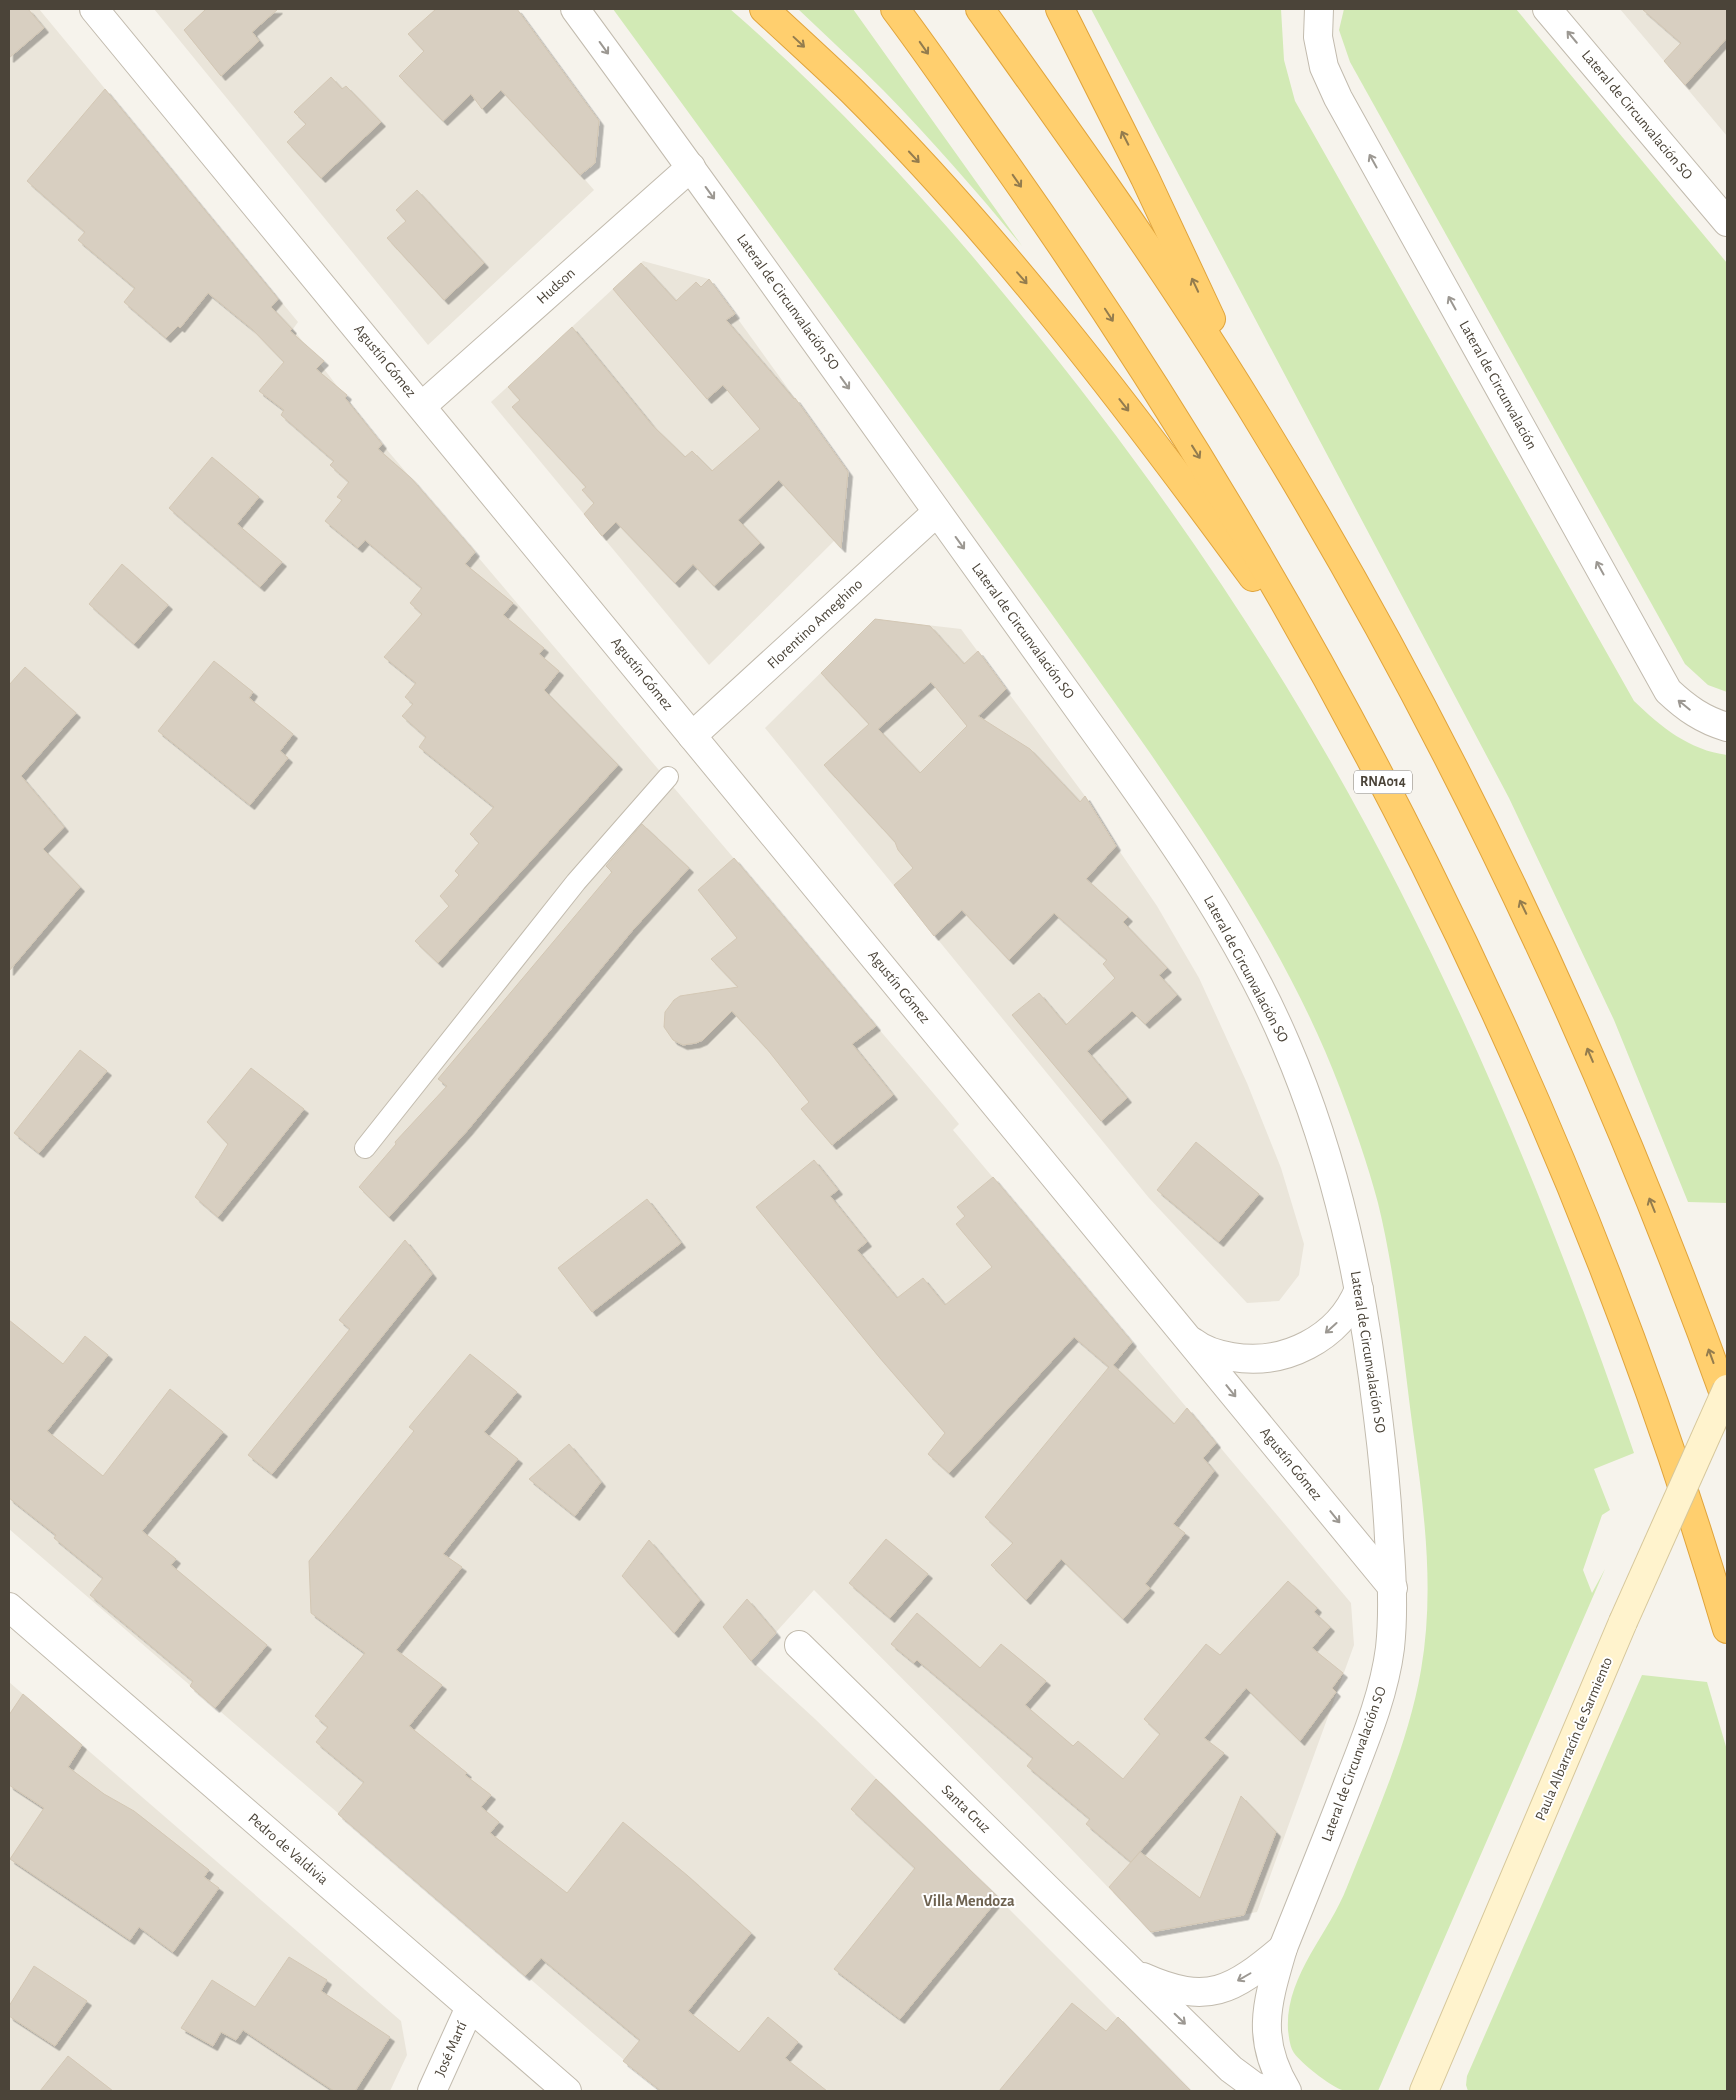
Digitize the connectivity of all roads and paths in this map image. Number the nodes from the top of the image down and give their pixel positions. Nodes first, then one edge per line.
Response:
1 (94, 9) edge
2 (575, 9) edge
3 (764, 9) edge
4 (895, 9) edge
5 (980, 9) edge
6 (1060, 9) edge
7 (1319, 9) edge
8 (1547, 9) edge
9 (691, 166) junction
10 (1727, 222) edge
11 (422, 406) junction
12 (1261, 424) junction
13 (937, 512) junction
14 (1329, 681) junction
15 (1727, 727) edge
16 (692, 736) junction
17 (668, 777) dead end
18 (365, 1148) dead end
19 (1360, 1289) junction
20 (1189, 1340) junction
21 (1727, 1389) edge
22 (1727, 1402) edge
23 (1393, 1588) junction
24 (9, 1607) edge
25 (1727, 1629) edge
26 (798, 1645) dead end
27 (1282, 1948) junction
28 (1133, 1973) junction
29 (470, 2007) junction
30 (432, 2091) edge
31 (567, 2091) edge
32 (1270, 2091) edge
33 (1287, 2091) edge
34 (1424, 2091) edge

1 - 11 street, Agustín Gómez
2 -> 9 street, Lateral de Circunvalación SO
3 -> 14 highway
4 -> 14 highway, RNA014
5 - 12 highway
12 -> 6 highway
15 -> 7 street, Lateral de Circunvalación
10 -> 8 street, Lateral de Circunvalación SO
9 - 11 street, Hudson
9 -> 13 street, Lateral de Circunvalación SO
11 - 16 street, Agustín Gómez
22 -> 12 highway
13 - 16 street, Florentino Ameghino
13 -> 19 street, Lateral de Circunvalación SO
14 - 25 highway, RNA014
16 - 20 street, Agustín Gómez
17 - 18 lane
19 -> 20 street, Agustín Gómez
19 - 23 street, Lateral de Circunvalación SO
20 -> 23 street, Agustín Gómez
21 - 34 main road, Paula Albarracín de Sarmiento, bridge
23 - 27 street, Lateral de Circunvalación SO
24 - 29 street, Pedro de Valdivia
26 - 28 street, Santa Cruz
27 -> 28 street, Santa Cruz
27 - 33 street, Lateral de Circunvalación SO
28 -> 32 street, Santa Cruz
29 - 30 street, José Martí
29 - 31 street, Pedro de Valdivia

